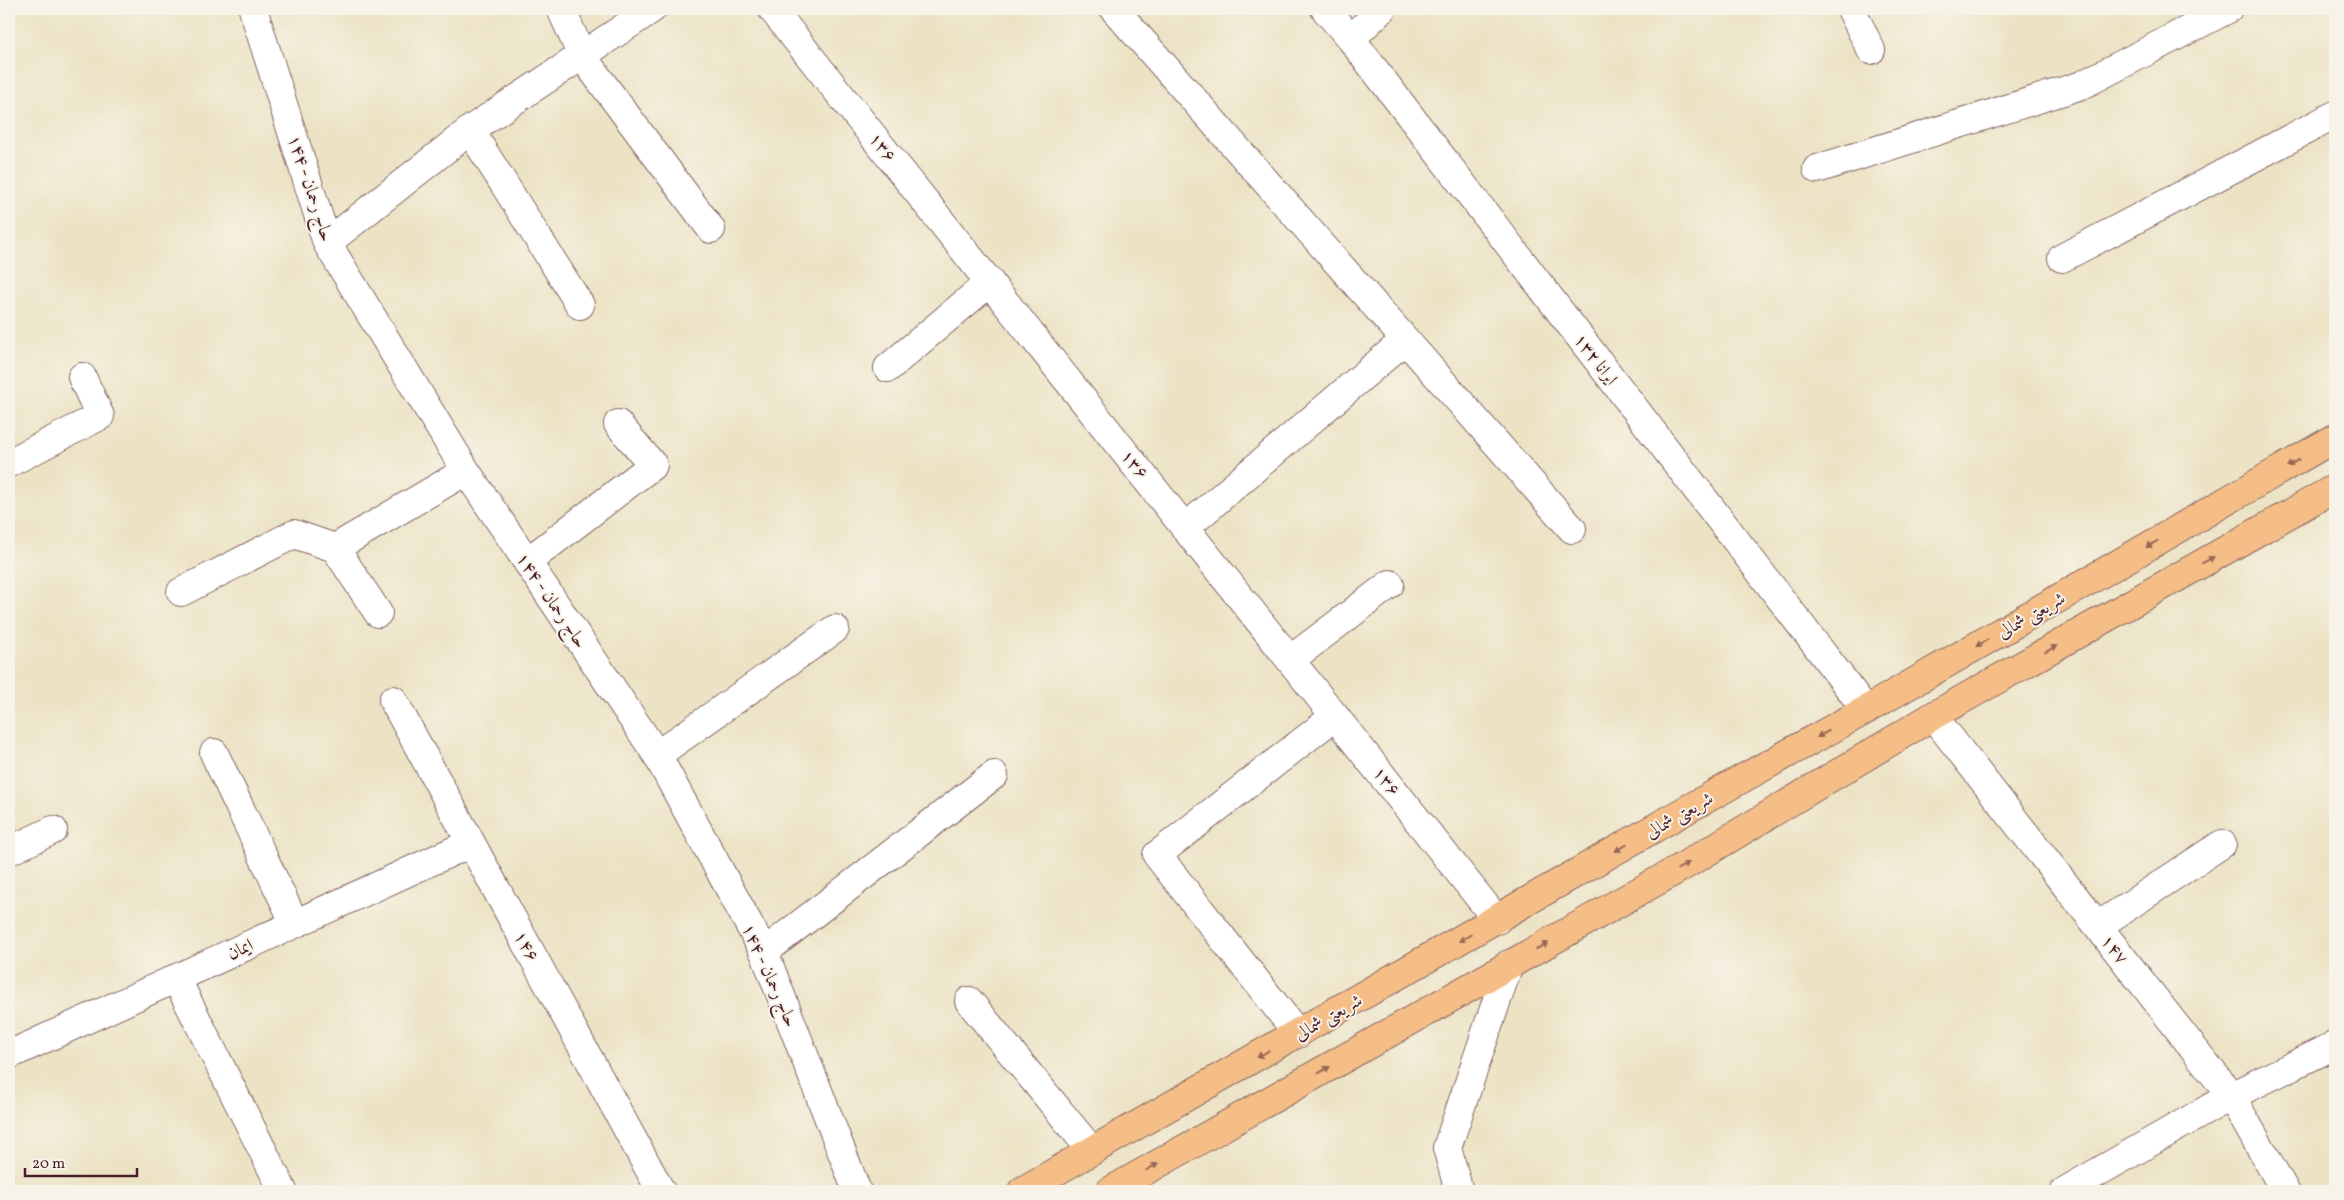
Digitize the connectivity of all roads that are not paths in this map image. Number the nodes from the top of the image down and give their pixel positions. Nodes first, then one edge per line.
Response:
1 (254, 9) edge
2 (561, 9) edge
3 (652, 9) edge
4 (772, 9) edge
5 (1114, 9) edge
6 (1325, 9) edge
7 (1382, 9) edge
8 (1851, 9) edge
9 (2226, 9) edge
10 (1351, 39) junction
11 (1871, 50) dead end
12 (582, 56) junction
13 (2335, 115) edge
14 (470, 130) junction
15 (1817, 170) dead end
16 (711, 229) dead end
17 (327, 243) junction
18 (2062, 258) dead end
19 (990, 282) junction
20 (580, 304) dead end
21 (1405, 340) junction
22 (888, 368) dead end
23 (82, 377) dead end
24 (618, 424) dead end
25 (2335, 438) edge
26 (9, 462) edge
27 (466, 470) junction
28 (2334, 493) edge
29 (1185, 528) junction
30 (1572, 529) dead end
31 (335, 548) junction
32 (527, 562) junction
33 (1390, 584) dead end
34 (181, 592) dead end
35 (378, 613) dead end
36 (835, 629) dead end
37 (1290, 660) junction
38 (393, 700) dead end
39 (1866, 710) junction
40 (1335, 716) junction
41 (1933, 716) junction
42 (214, 753) dead end
43 (657, 756) junction
44 (994, 775) dead end
45 (53, 830) dead end
46 (471, 843) junction
47 (2222, 844) dead end
48 (9, 851) edge
49 (1497, 920) junction
50 (296, 924) junction
51 (2098, 926) junction
52 (764, 952) junction
53 (1509, 964) junction
54 (176, 978) junction
55 (969, 1002) dead end
56 (1298, 1034) junction
57 (2335, 1045) edge
58 (9, 1055) edge
59 (2231, 1096) junction
60 (1092, 1151) junction
61 (283, 1191) edge
62 (661, 1191) edge
63 (858, 1191) edge
64 (1022, 1191) edge
65 (1110, 1191) edge
66 (1459, 1191) edge
67 (2065, 1191) edge
68 (2284, 1191) edge

1 - 17 street, حاج رحمان - ۱۴۴
2 - 12 street
3 - 12 street
4 - 19 street, ۱۳۶
5 - 21 street
6 - 10 street, ایرانا ۱۳۲
7 - 10 street
8 - 11 street
9 - 15 street
10 - 39 street, ایرانا ۱۳۲
12 - 14 street
12 - 16 street
13 - 18 street
14 - 17 street
14 - 20 street
17 - 27 street, حاج رحمان - ۱۴۴
19 - 22 street
19 - 29 street, ۱۳۶
21 - 29 street
21 - 30 street
23 - 26 street
24 - 32 street
25 -> 39 main road, شریعتی شمالی
27 - 31 street
27 - 32 street, حاج رحمان - ۱۴۴
41 -> 28 main road
29 - 37 street, ۱۳۶
31 - 34 street
31 - 35 street
32 - 43 street, حاج رحمان - ۱۴۴
33 - 37 street
36 - 43 street
37 - 40 street, ۱۳۶
38 - 46 street, ۱۴۶
39 -> 49 main road, شریعتی شمالی
40 - 49 street, ۱۳۶
40 - 56 street
41 - 51 street, ۱۴۷
53 -> 41 main road
42 - 50 street
43 - 52 street, حاج رحمان - ۱۴۴
44 - 52 street
45 - 48 street
46 - 50 street, ایمان
46 - 62 street, ۱۴۶
47 - 51 street
49 -> 56 main road, شریعتی شمالی
50 - 54 street, ایمان
51 - 59 street, ۱۴۷
52 - 63 street, حاج رحمان - ۱۴۴
65 -> 53 main road
53 - 66 street
54 - 58 street, ایمان
54 - 61 street
55 - 60 street
56 -> 60 main road, شریعتی شمالی
57 - 59 street
59 - 67 street
59 - 68 street, ۱۴۷
60 - 64 main road, شریعتی شمالی

